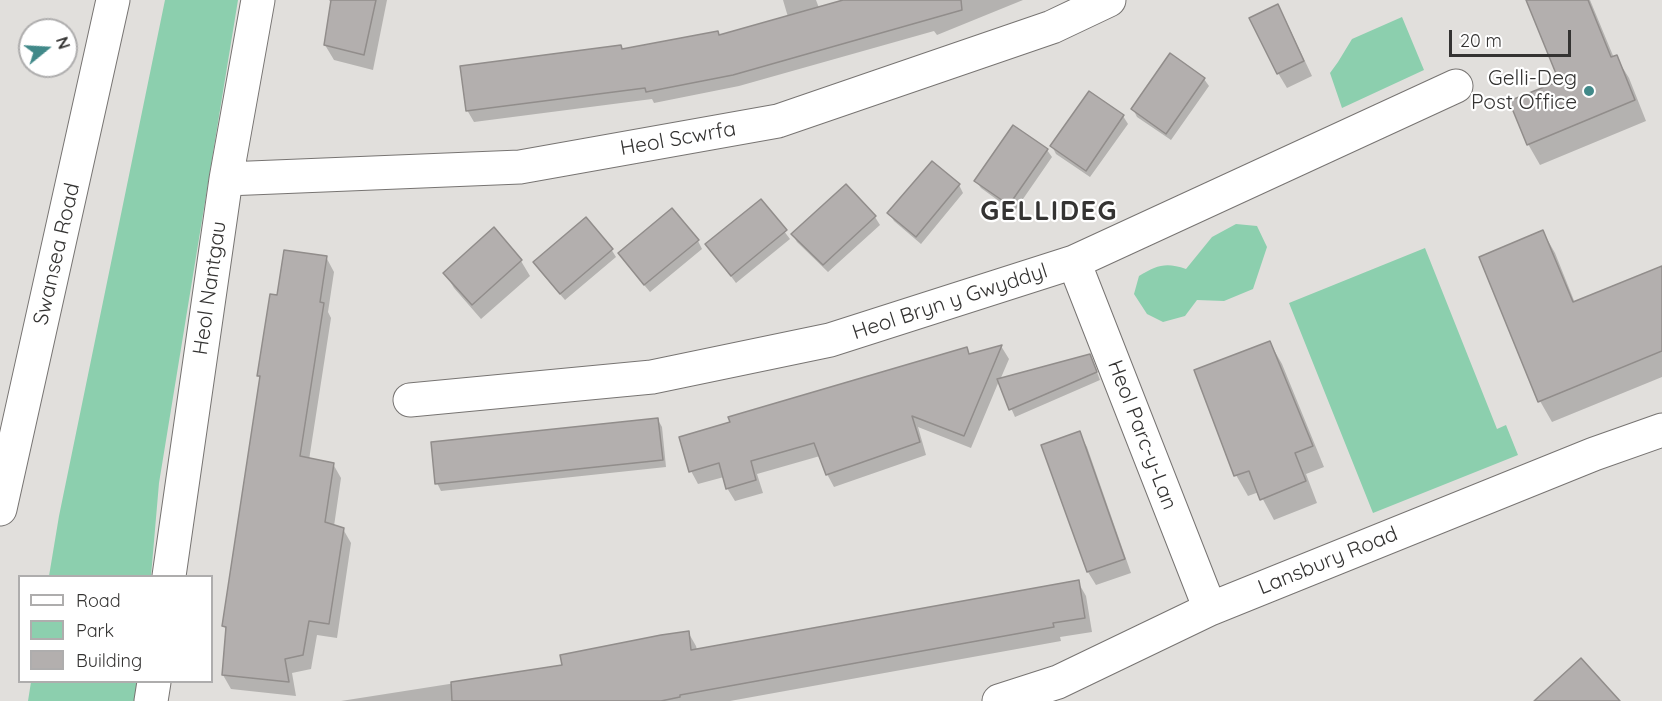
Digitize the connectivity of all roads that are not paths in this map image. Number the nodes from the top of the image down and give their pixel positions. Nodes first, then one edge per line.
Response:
1 (113, 0) edge
2 (258, 0) edge
3 (1109, 0) edge
4 (1456, 86) dead end
5 (226, 178) junction
6 (1074, 262) junction
7 (410, 400) dead end
8 (1662, 430) edge
9 (0, 509) edge
10 (169, 575) edge
11 (1210, 609) junction
12 (154, 683) edge
13 (151, 701) edge
14 (999, 701) edge

1 - 9 street, Swansea Road
2 - 5 street, Heol Nantgau
3 - 5 street, Heol Scwrfa
4 - 6 street, Heol Bryn y Gwyddyl
5 - 10 street, Heol Nantgau
6 - 7 street, Heol Bryn y Gwyddyl
6 - 11 street, Heol Parc-y-Lan
8 - 11 street, Lansbury Road
11 - 14 street, Lansbury Road
12 - 13 street

